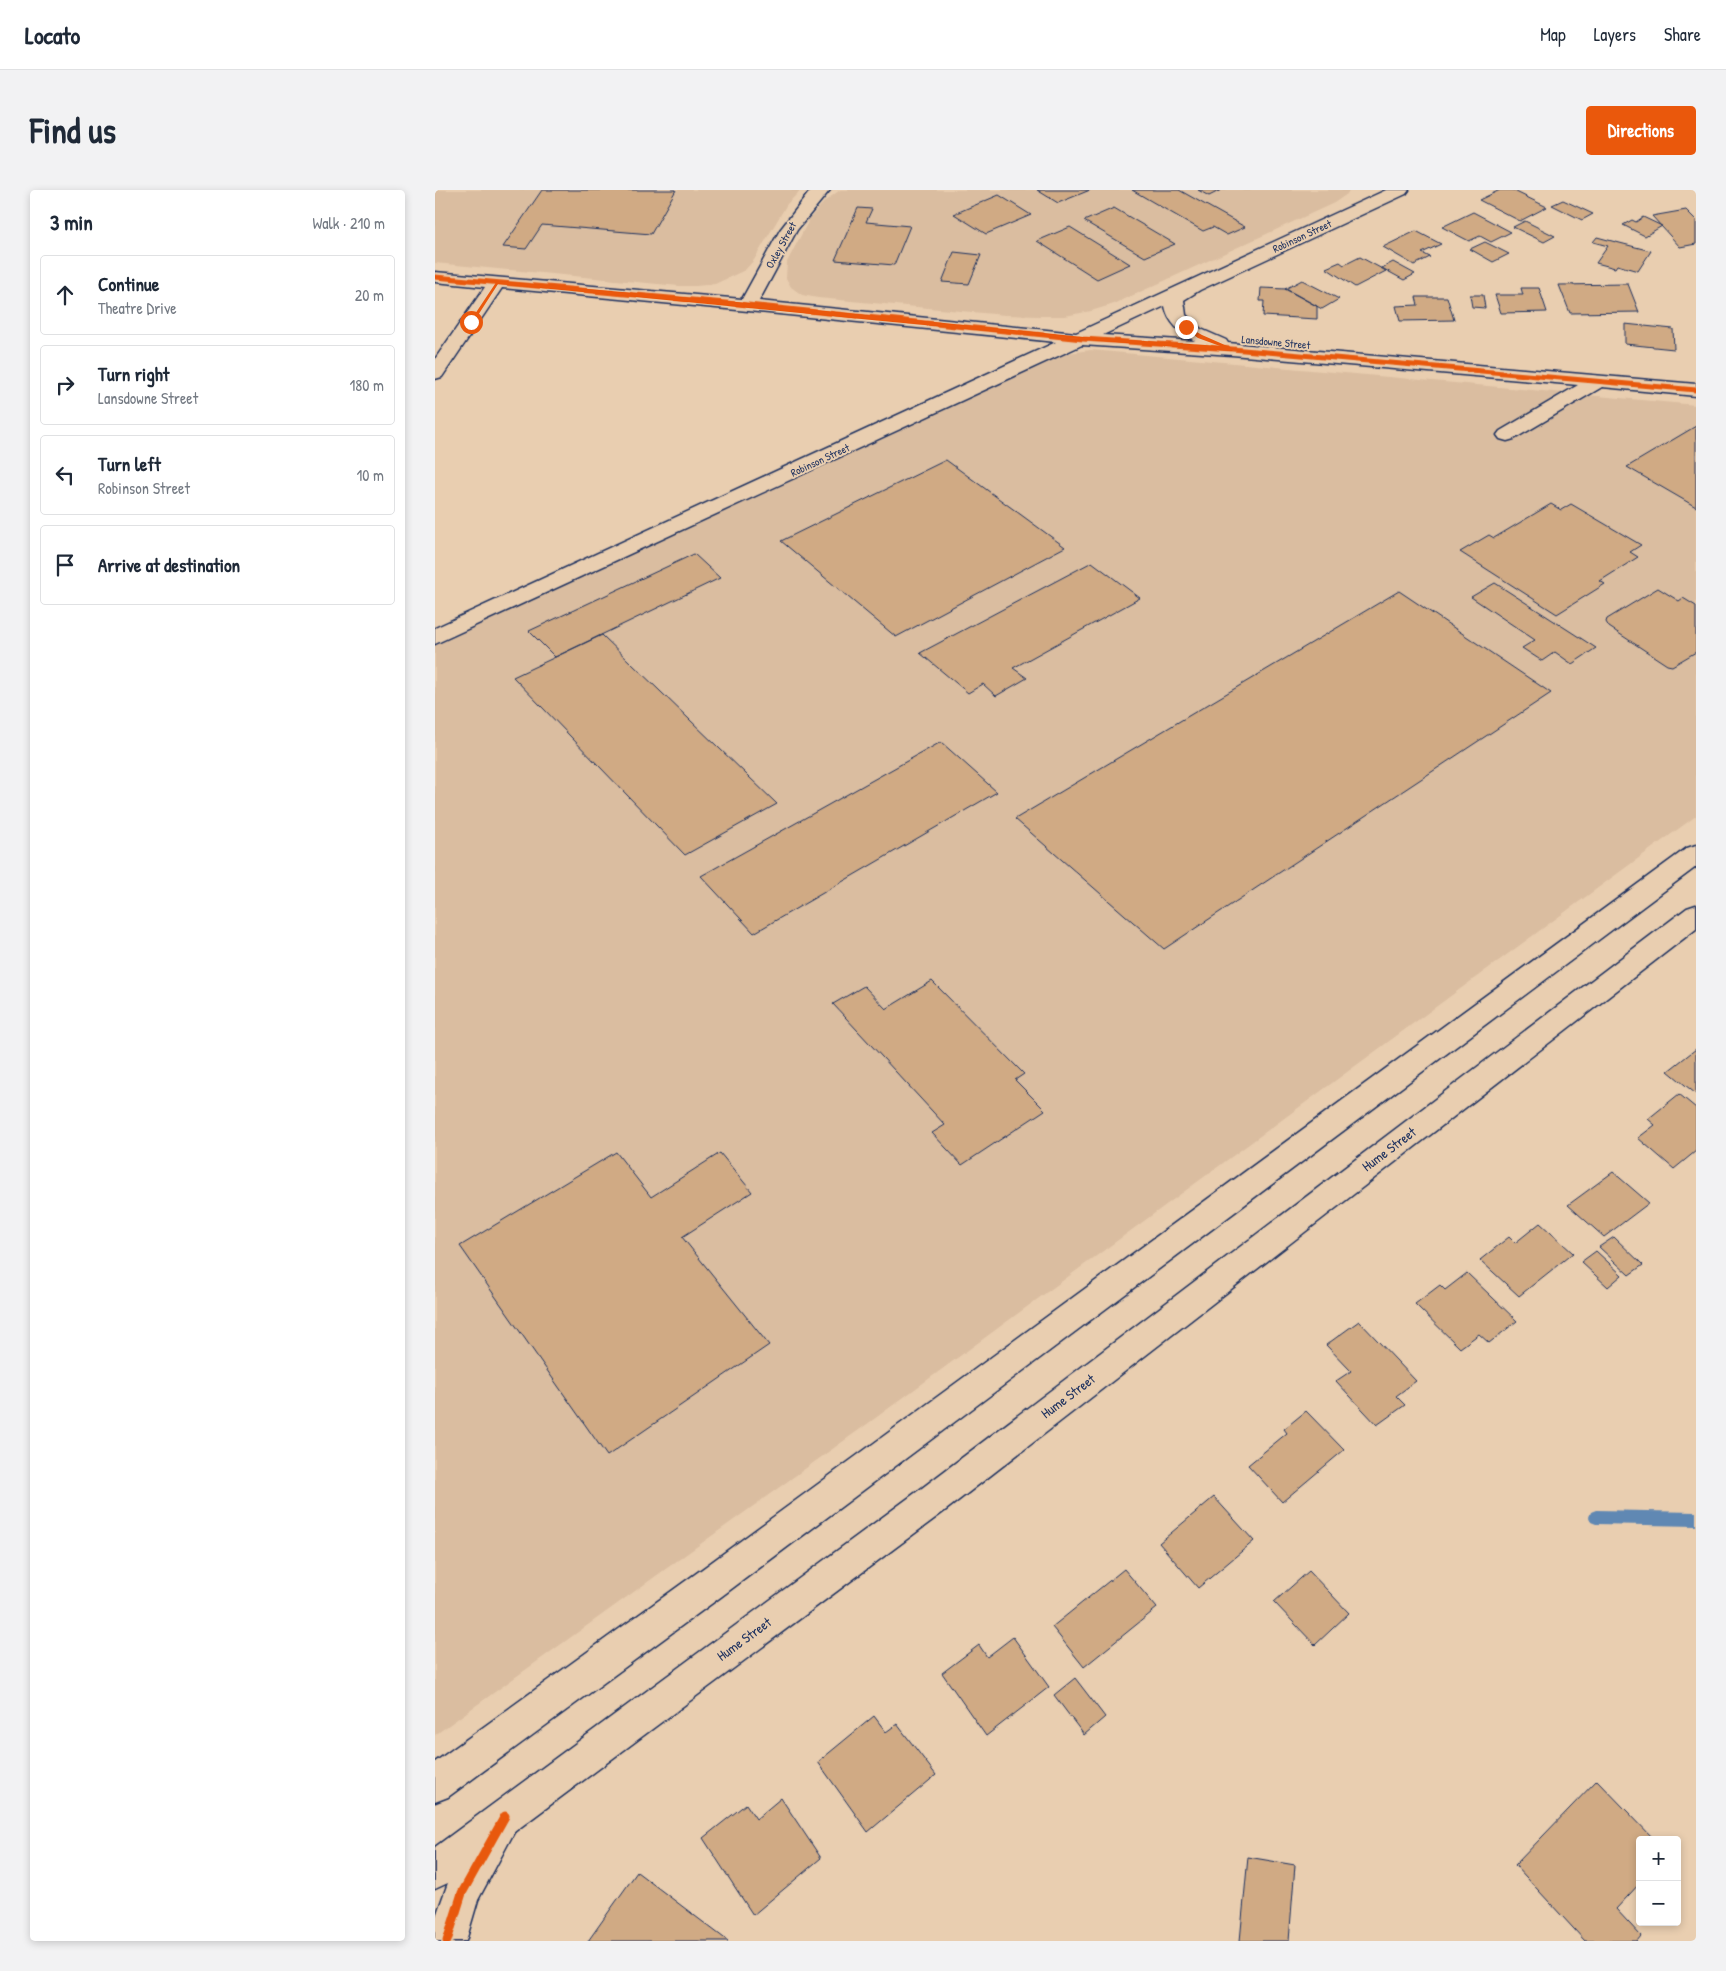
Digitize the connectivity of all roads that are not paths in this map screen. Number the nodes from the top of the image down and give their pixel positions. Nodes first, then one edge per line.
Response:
1 (821, 190) edge
2 (1400, 190) edge
3 (435, 277) edge
4 (1204, 281) junction
5 (497, 282) junction
6 (748, 305) junction
7 (1083, 338) junction
8 (1232, 349) junction
9 (435, 373) edge
10 (1599, 381) junction
11 (1696, 390) edge
12 (1507, 435) dead end
13 (435, 637) edge
14 (1696, 854) edge
15 (1696, 915) edge
16 (435, 1784) edge
17 (505, 1816) junction
18 (435, 1870) edge
19 (447, 1941) edge

1 - 6 street, Oxley Street
2 - 4 street, Robinson Street
3 - 5 street, Lansdowne Street
4 - 7 street, Robinson Street
4 - 8 street, Robinson Street
5 - 6 street, Lansdowne Street
5 - 9 street
6 - 7 street, Lansdowne Street
7 - 8 street, Lansdowne Street
7 - 13 street, Robinson Street
8 - 10 street, Lansdowne Street
10 - 11 street, Lansdowne Street
10 - 12 street
14 - 16 street
15 - 17 street, Hume Street
17 - 18 street, Hume Street
17 - 19 street

